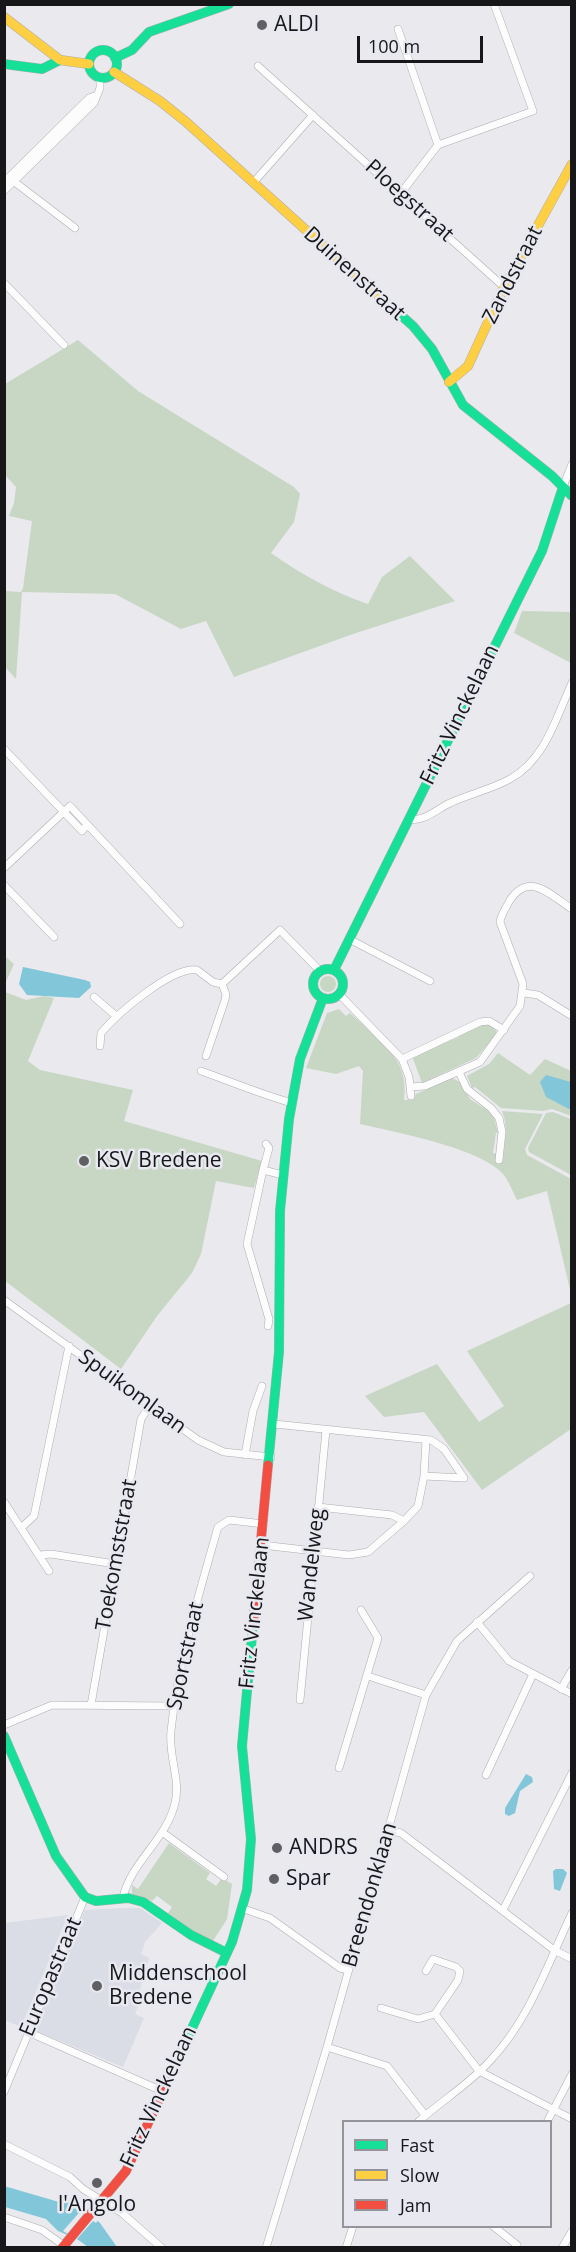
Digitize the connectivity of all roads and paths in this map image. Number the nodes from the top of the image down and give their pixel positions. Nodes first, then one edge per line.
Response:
1 (229, 4) edge
2 (495, 4) edge
3 (4, 18) edge
4 (398, 28) dead end
5 (115, 58) junction
6 (60, 60) junction
7 (4, 64) edge
8 (89, 64) junction
9 (258, 66) dead end
10 (114, 72) junction
11 (100, 78) junction
12 (313, 115) junction
13 (438, 145) junction
14 (572, 164) edge
15 (9, 180) edge
16 (253, 183) junction
17 (4, 191) edge
18 (401, 193) junction
19 (75, 228) dead end
20 (4, 283) edge
21 (504, 287) junction
22 (64, 345) dead end
23 (449, 382) junction
24 (572, 464) edge
25 (563, 487) junction
26 (572, 496) edge
27 (572, 683) edge
28 (4, 749) edge
29 (64, 811) junction
30 (409, 819) junction
31 (4, 868) edge
32 (4, 885) edge
33 (572, 909) edge
34 (180, 924) dead end
35 (54, 937) dead end
36 (349, 939) junction
37 (334, 970) junction
38 (320, 971) junction
39 (430, 981) dead end
40 (222, 984) junction
41 (524, 993) junction
42 (339, 994) junction
43 (94, 996) dead end
44 (323, 998) junction
45 (116, 1016) junction
46 (572, 1016) edge
47 (504, 1030) junction
48 (100, 1046) dead end
49 (206, 1056) dead end
50 (402, 1059) junction
51 (201, 1071) dead end
52 (459, 1072) junction
53 (410, 1087) junction
54 (411, 1096) dead end
55 (292, 1103) junction
56 (266, 1144) dead end
57 (499, 1160) dead end
58 (263, 1170) junction
59 (283, 1175) junction
60 (4, 1300) edge
61 (281, 1319) junction
62 (69, 1346) junction
63 (262, 1386) dead end
64 (149, 1407) junction
65 (274, 1424) junction
66 (326, 1430) junction
67 (426, 1440) junction
68 (245, 1455) junction
69 (271, 1457) junction
70 (424, 1476) junction
71 (4, 1502) edge
72 (318, 1506) junction
73 (404, 1521) junction
74 (264, 1524) junction
75 (22, 1527) junction
76 (262, 1545) junction
77 (313, 1551) junction
78 (40, 1555) junction
79 (115, 1564) junction
80 (50, 1571) dead end
81 (530, 1576) dead end
82 (361, 1610) dead end
83 (477, 1622) junction
84 (572, 1670) edge
85 (533, 1674) junction
86 (368, 1676) junction
87 (561, 1689) junction
88 (572, 1694) edge
89 (426, 1695) junction
90 (300, 1700) dead end
91 (91, 1704) junction
92 (173, 1706) junction
93 (4, 1725) edge
94 (4, 1736) edge
95 (339, 1768) dead end
96 (572, 1773) edge
97 (486, 1775) dead end
98 (388, 1830) junction
99 (162, 1832) junction
100 (224, 1877) dead end
101 (85, 1897) junction
102 (123, 1899) junction
103 (244, 1909) junction
104 (503, 1910) junction
105 (572, 1913) edge
106 (554, 1950) junction
107 (227, 1953) junction
108 (572, 1959) edge
109 (349, 1970) junction
110 (426, 1971) dead end
111 (381, 2008) dead end
112 (435, 2014) junction
113 (28, 2032) junction
114 (327, 2046) junction
115 (479, 2071) junction
116 (572, 2074) edge
117 (162, 2091) junction
118 (4, 2092) edge
119 (553, 2109) junction
120 (425, 2115) junction
121 (572, 2119) edge
122 (419, 2120) edge
123 (548, 2120) edge
124 (4, 2144) edge
125 (103, 2200) junction
126 (4, 2217) edge
127 (352, 2228) edge
128 (496, 2228) edge
129 (572, 2231) edge
130 (517, 2245) dead end
131 (64, 2246) edge
132 (162, 2247) edge
133 (266, 2247) edge
134 (346, 2247) edge
135 (562, 2247) edge

1 - 5 street
2 - 13 street
3 - 6 street
4 - 13 street
5 - 8 street
5 - 10 street
6 - 7 street
6 - 8 street
8 - 11 street
9 - 12 street, Ploegstraat
10 - 11 street
10 - 16 street, Duinenstraat
11 - 15 street
12 - 16 street
12 - 18 street, Ploegstraat
13 - 18 street
14 - 21 street, Zandstraat
15 - 17 street
15 - 19 street
16 - 23 street, Duinenstraat
18 - 21 street, Ploegstraat
20 - 22 street
21 - 23 street, Zandstraat
23 - 25 street, Duinenstraat
24 - 25 street
25 - 26 street, Duinenstraat
25 - 30 street, Fritz Vinckelaan
27 - 30 street
28 - 29 street
29 - 31 street
29 - 34 street
30 - 36 street, Fritz Vinckelaan
32 - 35 street
33 - 41 street
36 - 37 street, Fritz Vinckelaan
36 - 39 street
37 - 38 street
37 - 42 street
38 - 40 street
38 - 44 street
40 - 45 street
40 - 49 street
41 - 46 street
41 - 47 street
42 - 44 street
42 - 50 street
43 - 45 street
44 - 55 street, Fritz Vinckelaan
45 - 48 street
47 - 50 street
47 - 52 street
50 - 53 street
51 - 55 street
52 - 53 street
52 - 57 street
53 - 54 street
55 - 59 street, Fritz Vinckelaan
56 - 58 street
58 - 59 street
58 - 61 street
59 - 61 street, Fritz Vinckelaan
60 - 62 street, Spuikomlaan
61 - 65 street, Fritz Vinckelaan
62 - 64 street, Spuikomlaan
62 - 75 street
63 - 68 street
64 - 68 street, Spuikomlaan
64 - 79 street, Toekomststraat
65 - 66 street
65 - 69 street, Fritz Vinckelaan
66 - 67 street
66 - 72 street, Wandelweg
67 - 70 street
67 - 70 street
68 - 69 street, Spuikomlaan
69 - 74 street, Fritz Vinckelaan
70 - 73 street
71 - 75 street
72 - 73 street
72 - 77 street, Wandelweg
73 - 77 street
74 - 76 street, Fritz Vinckelaan
74 - 92 street, Sportstraat
75 - 78 street
76 - 77 street
76 - 103 street, Fritz Vinckelaan
77 - 90 street, Wandelweg
78 - 79 street
78 - 80 street
79 - 91 street, Toekomststraat
81 - 83 street, Breendonklaan
82 - 86 street
83 - 85 street
83 - 89 street, Breendonklaan
84 - 87 street
85 - 87 street
85 - 97 street
86 - 89 street
86 - 95 street
87 - 88 street
89 - 98 street, Breendonklaan
91 - 92 street
91 - 93 street
92 - 99 street, Sportstraat
94 - 101 street
96 - 104 street
98 - 104 street
98 - 109 street, Breendonklaan
99 - 100 street
99 - 102 street, Sportstraat
101 - 102 street
101 - 113 street, Europastraat
102 - 107 street
103 - 107 street, Fritz Vinckelaan
103 - 109 street
104 - 106 street
105 - 106 street
106 - 108 street
106 - 115 street
107 - 117 street, Fritz Vinckelaan
109 - 114 street, Breendonklaan
110 - 112 street
111 - 112 street
112 - 115 street
113 - 117 street
113 - 118 street, Europastraat
114 - 120 street
114 - 133 street, Breendonklaan
115 - 119 street
115 - 120 street
116 - 119 street
117 - 125 street, Fritz Vinckelaan
119 - 121 street
119 - 123 street
120 - 122 street
124 - 125 street
125 - 131 street, Fritz Vinckelaan
125 - 132 street
126 - 131 street
127 - 134 street
128 - 130 street
129 - 135 street

